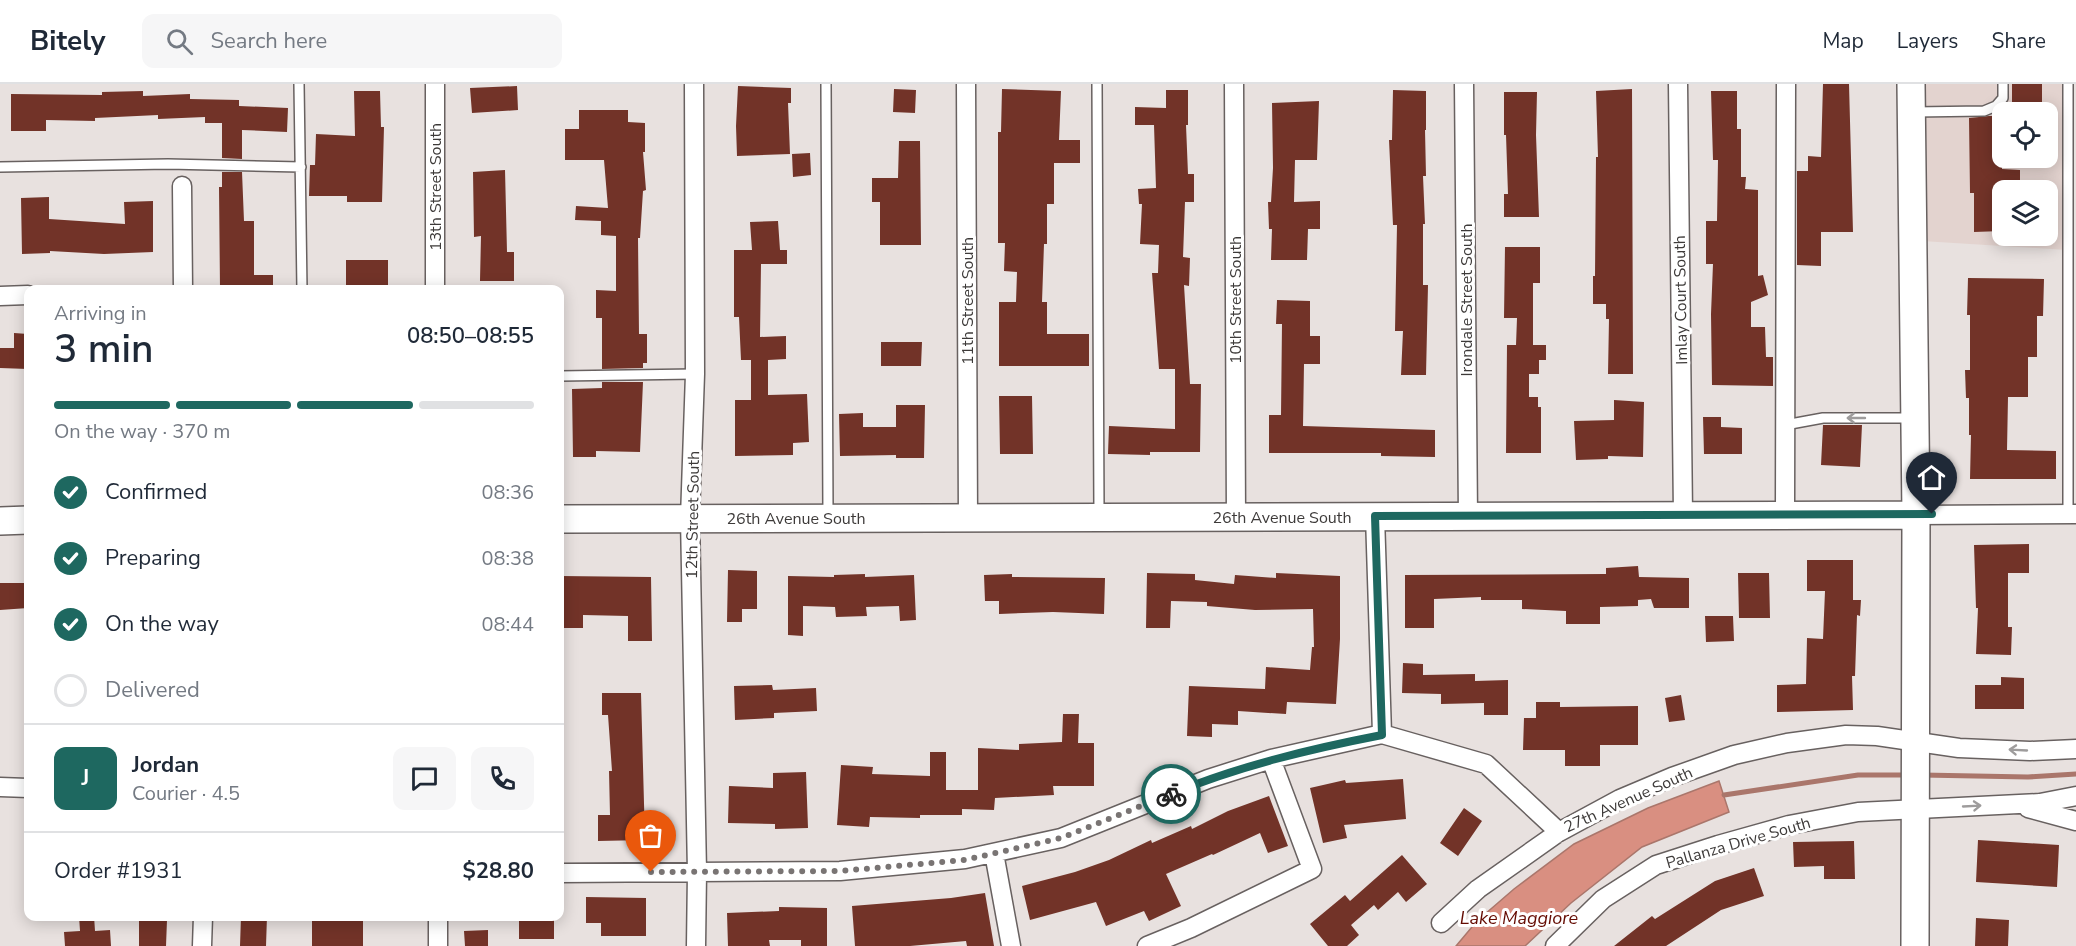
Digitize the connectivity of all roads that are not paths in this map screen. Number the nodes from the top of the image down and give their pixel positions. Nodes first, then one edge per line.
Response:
1 (299, 84) edge
2 (435, 84) edge
3 (694, 84) edge
4 (826, 84) edge
5 (966, 84) edge
6 (1097, 84) edge
7 (1234, 84) edge
8 (1464, 84) edge
9 (1678, 84) edge
10 (1786, 84) edge
11 (1911, 84) edge
12 (2003, 84) edge
13 (2068, 84) edge
14 (1911, 112) junction
15 (0, 167) edge
16 (301, 167) junction
17 (182, 186) dead end
18 (183, 285) edge
19 (302, 285) edge
20 (435, 285) edge
21 (0, 296) edge
22 (24, 296) edge
23 (695, 374) junction
24 (564, 376) edge
25 (1915, 418) junction
26 (1785, 425) junction
27 (2072, 514) edge
28 (1683, 515) junction
29 (1785, 515) junction
30 (1916, 515) junction
31 (1375, 516) junction
32 (1468, 516) junction
33 (1099, 517) junction
34 (1236, 517) junction
35 (828, 518) junction
36 (968, 518) junction
37 (564, 519) edge
38 (690, 519) junction
39 (0, 520) edge
40 (24, 520) edge
41 (1382, 735) junction
42 (2076, 749) edge
43 (1271, 759) junction
44 (1914, 774) junction
45 (0, 788) edge
46 (24, 788) edge
47 (2076, 796) edge
48 (2015, 804) junction
49 (2076, 821) edge
50 (1559, 832) junction
51 (994, 853) junction
52 (697, 872) junction
53 (564, 873) edge
54 (203, 921) edge
55 (438, 921) edge
56 (1441, 922) dead end
57 (202, 946) edge
58 (438, 946) edge
59 (696, 946) edge
60 (1011, 946) edge
61 (1147, 946) edge
62 (1555, 946) edge
63 (1915, 946) edge

1 - 16 lane
2 - 20 street, 13th Street South
3 - 23 street, 12th Street South
4 - 35 lane
5 - 36 street, 11th Street South
6 - 33 lane
7 - 34 street, 10th Street South
8 - 32 street, Irondale Street South
9 - 28 street, Imlay Court South
10 - 26 street
11 - 14 street
12 - 14 lane
13 - 27 lane
14 - 25 street
15 - 16 lane
16 - 19 lane
17 - 18 street
21 - 22 street
23 - 24 lane
23 - 38 street, 12th Street South
25 -> 26 lane
25 - 30 street
26 - 29 street
27 - 30 street, 26th Avenue South
28 - 29 street, 26th Avenue South
28 - 32 street, 26th Avenue South
29 - 30 street, 26th Avenue South
30 - 44 street
31 - 32 street, 26th Avenue South
31 - 34 street, 26th Avenue South
31 - 41 street
33 - 34 street, 26th Avenue South
33 - 36 street, 26th Avenue South
35 - 36 street, 26th Avenue South
35 - 38 street, 26th Avenue South
37 - 38 street, 26th Avenue South
38 - 52 street, 12th Street South
39 - 40 street
41 - 43 street, 27th Avenue South
41 - 50 street, 27th Avenue South
42 -> 44 street
43 - 51 street, 27th Avenue South
43 - 61 street
44 -> 48 street
44 - 50 street, 27th Avenue South
44 - 62 street, Pallanza Drive South
44 - 63 street
45 - 46 street
47 - 48 street
48 - 49 street
50 - 56 street
51 - 52 street, 27th Avenue South
51 - 60 street
52 - 53 street, 27th Avenue South
52 - 59 street, 12th Street South
54 - 57 street
55 - 58 street

